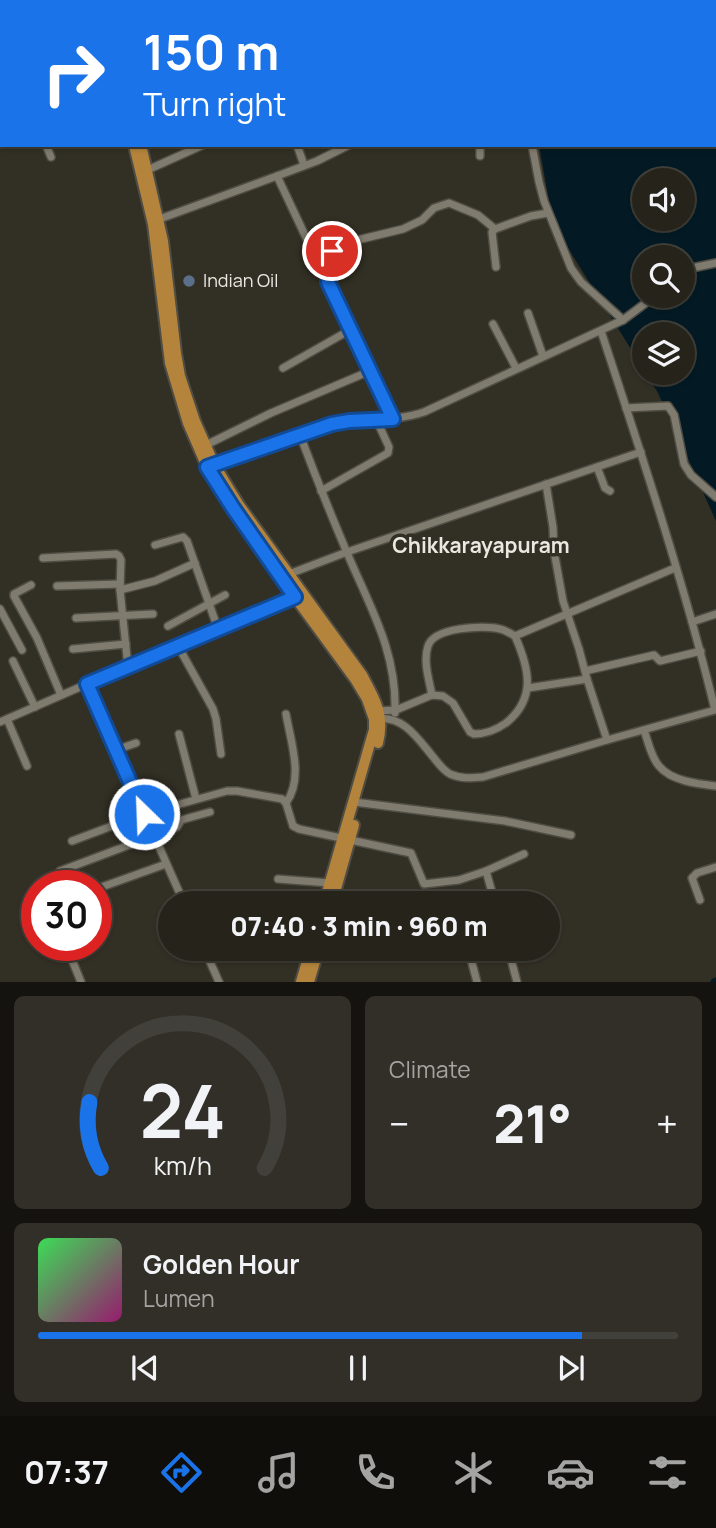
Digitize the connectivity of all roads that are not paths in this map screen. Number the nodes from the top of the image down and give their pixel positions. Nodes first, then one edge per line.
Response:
1 (47, 147) edge
2 (135, 147) edge
3 (141, 147) edge
4 (199, 147) edge
5 (298, 147) edge
6 (345, 147) edge
7 (481, 147) edge
8 (532, 147) edge
9 (480, 156) dead end
10 (51, 157) dead end
11 (304, 165) junction
12 (144, 172) junction
13 (278, 176) junction
14 (548, 213) junction
15 (156, 220) junction
16 (495, 229) junction
17 (716, 263) edge
18 (496, 267) dead end
19 (695, 267) edge
20 (328, 282) junction
21 (639, 308) edge
22 (528, 313) dead end
23 (623, 320) junction
24 (493, 324) dead end
25 (350, 330) junction
26 (601, 331) junction
27 (543, 356) junction
28 (284, 368) dead end
29 (516, 368) junction
30 (370, 371) junction
31 (626, 408) junction
32 (376, 419) junction
33 (393, 419) junction
34 (300, 435) junction
35 (206, 445) junction
36 (641, 452) junction
37 (211, 466) junction
38 (597, 467) junction
39 (546, 484) junction
40 (321, 491) junction
41 (610, 491) dead end
42 (716, 497) edge
43 (155, 545) dead end
44 (347, 552) junction
45 (43, 558) dead end
46 (195, 563) junction
47 (676, 568) junction
48 (289, 574) junction
49 (31, 585) dead end
50 (57, 586) dead end
51 (120, 587) junction
52 (299, 595) junction
53 (225, 596) dead end
54 (209, 604) junction
55 (0, 609) edge
56 (567, 613) junction
57 (153, 614) dead end
58 (716, 614) edge
59 (124, 616) junction
60 (76, 618) dead end
61 (692, 622) junction
62 (169, 626) dead end
63 (218, 629) junction
64 (515, 636) junction
65 (126, 644) junction
66 (178, 646) junction
67 (73, 649) dead end
68 (22, 650) dead end
69 (701, 651) junction
70 (13, 661) dead end
71 (128, 667) junction
72 (586, 675) junction
73 (87, 684) junction
74 (528, 688) junction
75 (61, 695) junction
76 (432, 695) junction
77 (35, 707) junction
78 (396, 710) junction
79 (716, 710) edge
80 (286, 715) dead end
81 (376, 715) junction
82 (395, 720) junction
83 (4, 721) edge
84 (644, 730) junction
85 (179, 734) dead end
86 (607, 740) junction
87 (136, 743) dead end
88 (116, 750) junction
89 (221, 754) dead end
90 (27, 766) dead end
91 (716, 786) edge
92 (196, 799) junction
93 (286, 803) junction
94 (357, 803) junction
95 (210, 811) dead end
96 (144, 814) junction
97 (153, 835) junction
98 (571, 835) dead end
99 (347, 839) junction
100 (72, 841) dead end
101 (524, 854) dead end
102 (166, 863) junction
103 (716, 867) edge
104 (65, 870) edge
105 (486, 871) junction
106 (278, 880) dead end
107 (112, 883) edge
108 (330, 883) junction
109 (179, 891) edge
110 (328, 891) edge
111 (335, 891) edge
112 (492, 891) edge
113 (700, 900) dead end
114 (72, 961) edge
115 (210, 961) edge
116 (307, 961) edge
117 (316, 961) edge
118 (471, 961) edge
119 (511, 961) edge
120 (80, 982) edge
121 (219, 982) edge
122 (301, 982) edge
123 (310, 982) edge
124 (477, 982) edge
125 (517, 982) edge

1 - 10 street
2 - 12 main road
3 - 12 main road
4 - 12 street
5 - 11 street
6 - 11 street
7 - 9 street
8 - 14 street
11 - 13 street
12 - 15 main road
13 - 15 street
13 - 20 street
14 - 16 street
14 - 23 street
15 - 35 main road
15 - 37 main road
16 - 18 street
16 - 20 street
17 - 19 street
20 - 25 street
21 - 23 street
22 - 27 street
23 - 26 street
24 - 29 street
25 - 28 street
25 - 30 street
26 - 27 street
26 - 31 street
27 - 29 street
29 - 33 street
30 - 33 street
30 - 35 street
31 - 36 street
31 - 42 street
32 - 33 street
32 - 34 street
32 - 40 street
34 - 37 street
34 - 40 street
35 - 37 main road
36 - 38 street
36 - 47 street
37 - 48 main road
37 - 52 main road
38 - 39 street
38 - 41 street
39 - 44 street
39 - 56 street
40 - 44 street
43 - 46 street
44 - 48 street
44 - 78 street
45 - 51 street
46 - 51 street
46 - 54 street
47 - 56 street
47 - 61 street
48 - 52 main road
49 - 75 street
50 - 51 street
51 - 59 street
52 - 63 street
52 - 81 main road
53 - 54 street
54 - 62 street
54 - 63 street
55 - 68 street
56 - 64 street
56 - 72 street
57 - 59 street
58 - 61 street
59 - 60 street
59 - 65 street
61 - 69 street
63 - 66 street
64 - 74 street
64 - 76 street
65 - 67 street
65 - 71 street
66 - 71 street
66 - 89 street
69 - 72 street
69 - 79 street
70 - 77 street
71 - 73 street
72 - 74 street
72 - 86 street
73 - 75 street
73 - 88 street
74 - 76 street
75 - 77 street
76 - 78 street
77 - 83 street
78 - 81 street
78 - 82 street
79 - 84 street
80 - 93 street
81 - 82 street
81 - 94 main road
82 - 86 street
83 - 90 street
84 - 86 street
84 - 91 street
85 - 92 street
87 - 88 street
88 - 96 street
92 - 93 street
92 - 96 street
93 - 99 street
94 - 98 street
94 - 99 main road
95 - 97 street
96 - 97 street
96 - 100 street
97 - 102 street
97 - 104 street
99 - 105 street
99 - 108 main road
99 - 111 main road
101 - 105 street
102 - 107 street
102 - 109 street
103 - 113 street
105 - 112 street
106 - 108 street
108 - 110 main road
114 - 120 street
115 - 121 street
116 - 122 main road
117 - 123 main road
118 - 124 street
119 - 125 street

